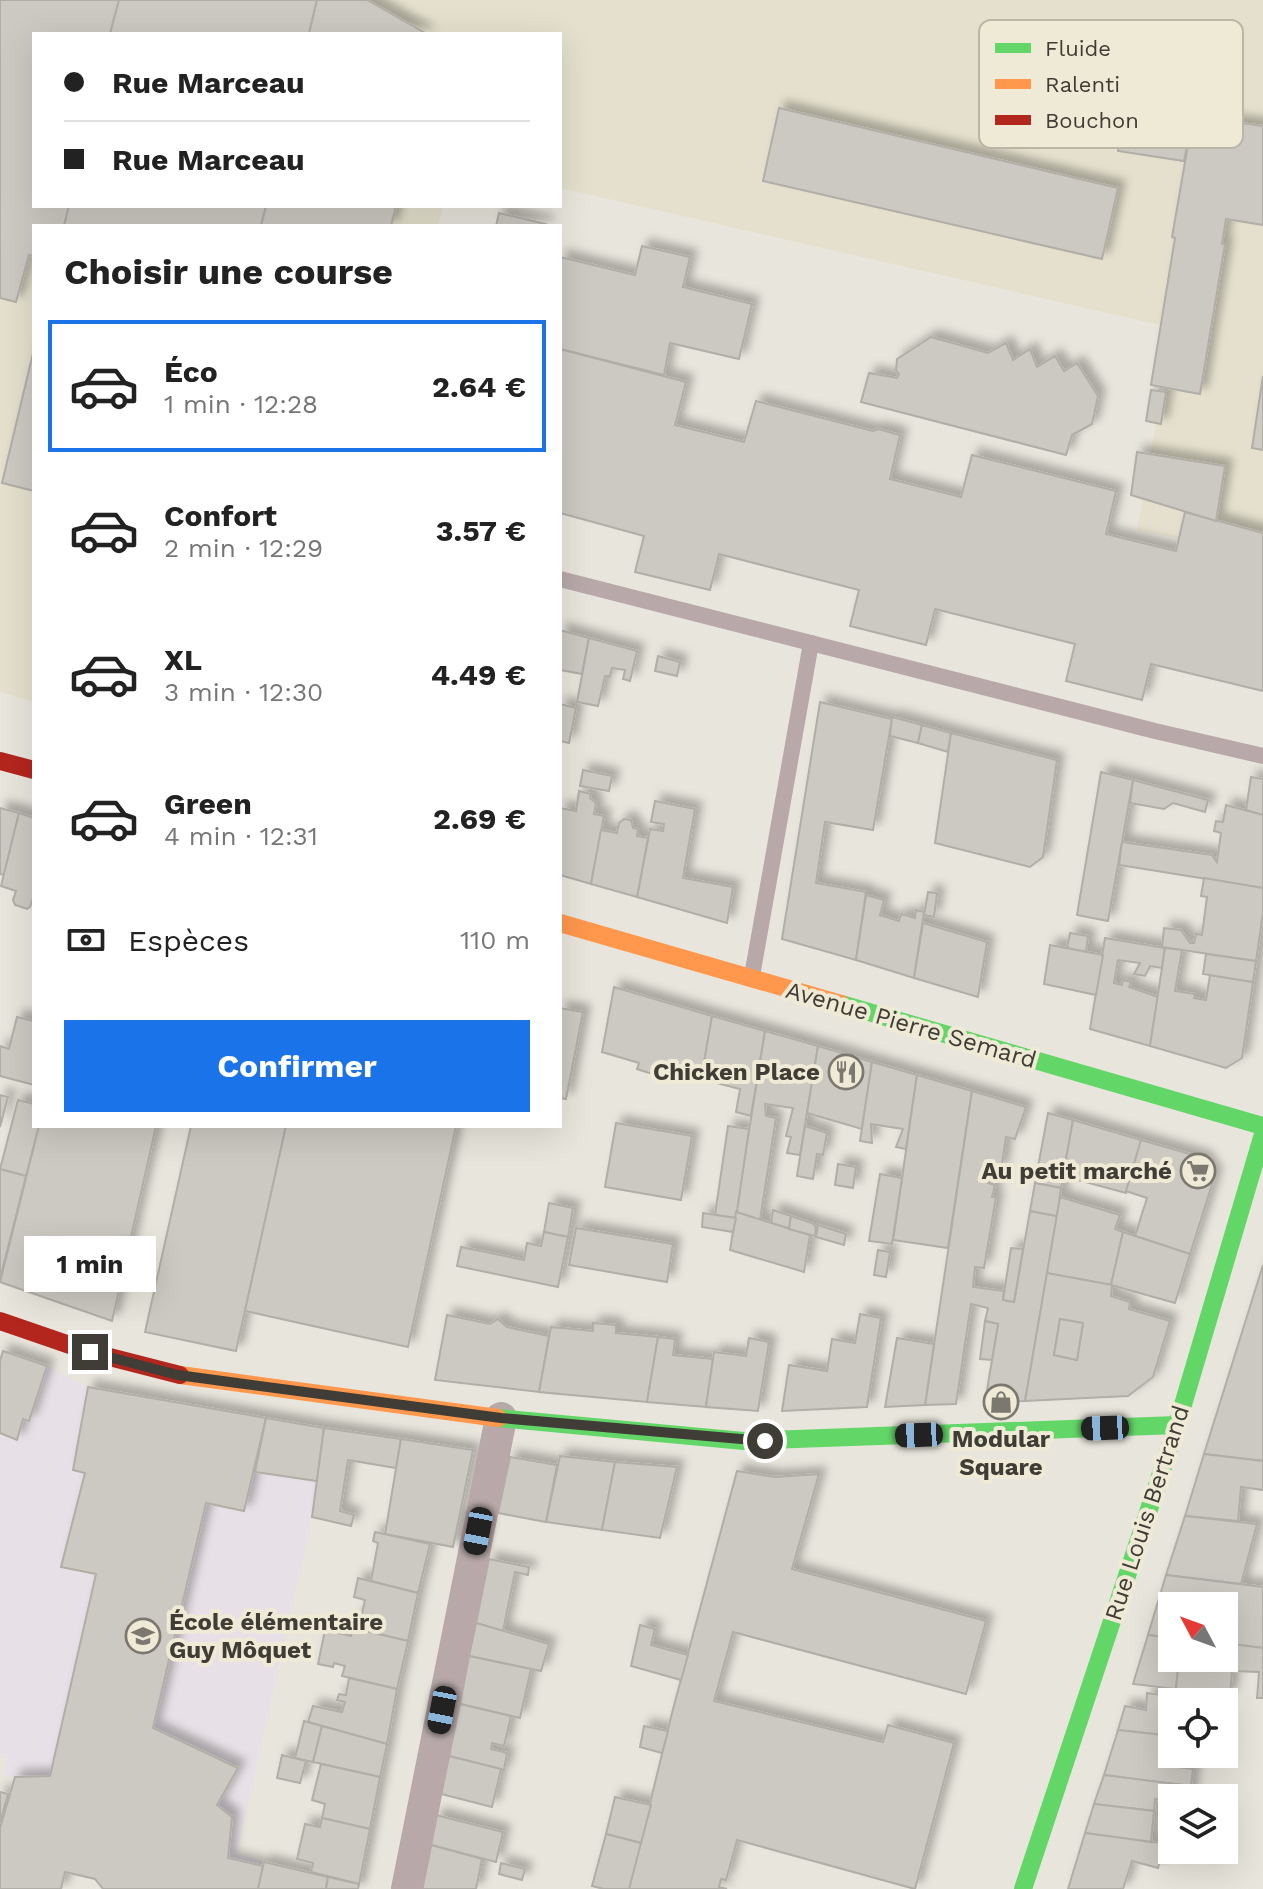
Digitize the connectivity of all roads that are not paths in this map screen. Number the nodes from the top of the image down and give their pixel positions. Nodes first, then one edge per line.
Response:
1 (562, 580) edge
2 (811, 643) junction
3 (1263, 756) edge
4 (0, 761) edge
5 (32, 769) edge
6 (562, 924) edge
7 (751, 979) junction
8 (1263, 1126) edge
9 (1263, 1134) edge
10 (0, 1321) edge
11 (501, 1418) junction
12 (1177, 1425) junction
13 (407, 1889) edge
14 (1023, 1889) edge

1 - 2 lane
2 - 3 lane
2 - 7 lane
4 - 5 street
6 - 7 street, Avenue Pierre Semard
7 - 8 street, Avenue Pierre Semard
9 - 12 street, Rue Louis Bertrand
10 - 11 street
11 - 12 street
11 - 13 street
12 - 14 street, Rue Louis Bertrand

